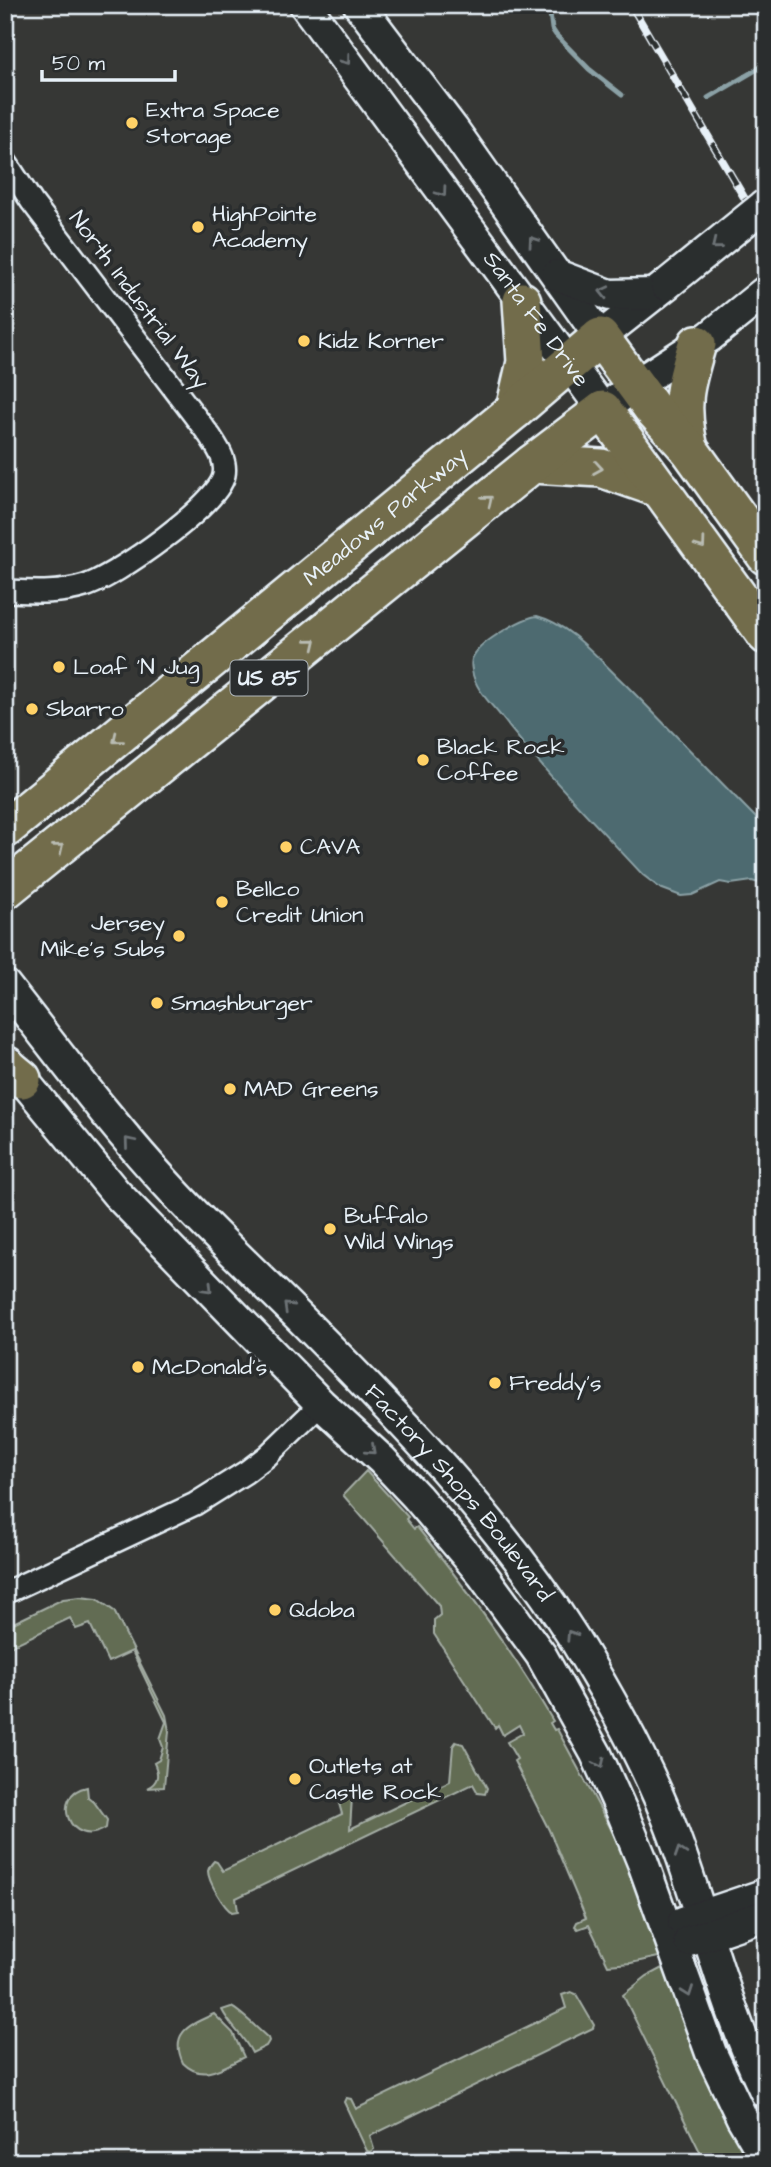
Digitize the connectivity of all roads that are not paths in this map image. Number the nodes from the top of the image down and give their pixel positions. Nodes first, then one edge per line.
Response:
1 (305, 5) edge
2 (359, 5) edge
3 (5, 161) edge
4 (766, 204) edge
5 (557, 275) junction
6 (660, 290) junction
7 (766, 291) edge
8 (522, 302) junction
9 (600, 337) junction
10 (703, 341) junction
11 (569, 364) junction
12 (635, 385) junction
13 (515, 410) junction
14 (603, 410) junction
15 (689, 449) junction
16 (532, 464) junction
17 (661, 489) junction
18 (766, 556) edge
19 (5, 590) edge
20 (766, 635) edge
21 (5, 829) edge
22 (5, 890) edge
23 (5, 985) edge
24 (11, 1068) edge
25 (321, 1404) junction
26 (5, 1593) edge
27 (766, 1894) edge
28 (766, 1915) edge
29 (703, 1927) junction
30 (669, 1937) junction
31 (766, 2093) edge
32 (766, 2159) edge

1 -> 8 main road, Santa Fe Drive
5 -> 2 main road, Santa Fe Drive
3 - 19 street, North Industrial Way
4 -> 6 main road, Meadows Parkway, bridge
6 -> 5 main road
5 - 9 main road, Santa Fe Drive
6 - 9 main road, Meadows Parkway
7 - 10 main road
8 - 11 main road, Santa Fe Drive
8 - 13 highway
9 - 11 highway, Meadows Parkway / US 85
9 - 12 highway, Santa Fe Drive
10 - 12 main road
10 - 15 highway
11 - 13 highway, Meadows Parkway / US 85
11 - 14 main road, Santa Fe Drive
12 - 14 main road
12 - 15 highway, Santa Fe Drive
13 -> 21 highway, Meadows Parkway / US 85
14 - 16 highway
14 - 17 highway, Santa Fe Drive
15 - 18 highway, Santa Fe Drive
16 -> 17 highway
22 -> 16 highway, US 85
17 -> 20 highway, Santa Fe Drive
29 -> 23 main road, Factory Shops Boulevard
24 -> 25 main road, Factory Shops Boulevard
25 - 26 street
25 -> 30 main road, Factory Shops Boulevard
27 - 29 main road
28 - 29 main road
29 - 30 main road
29 - 31 main road, Factory Shops Boulevard
30 -> 32 main road, Factory Shops Boulevard

